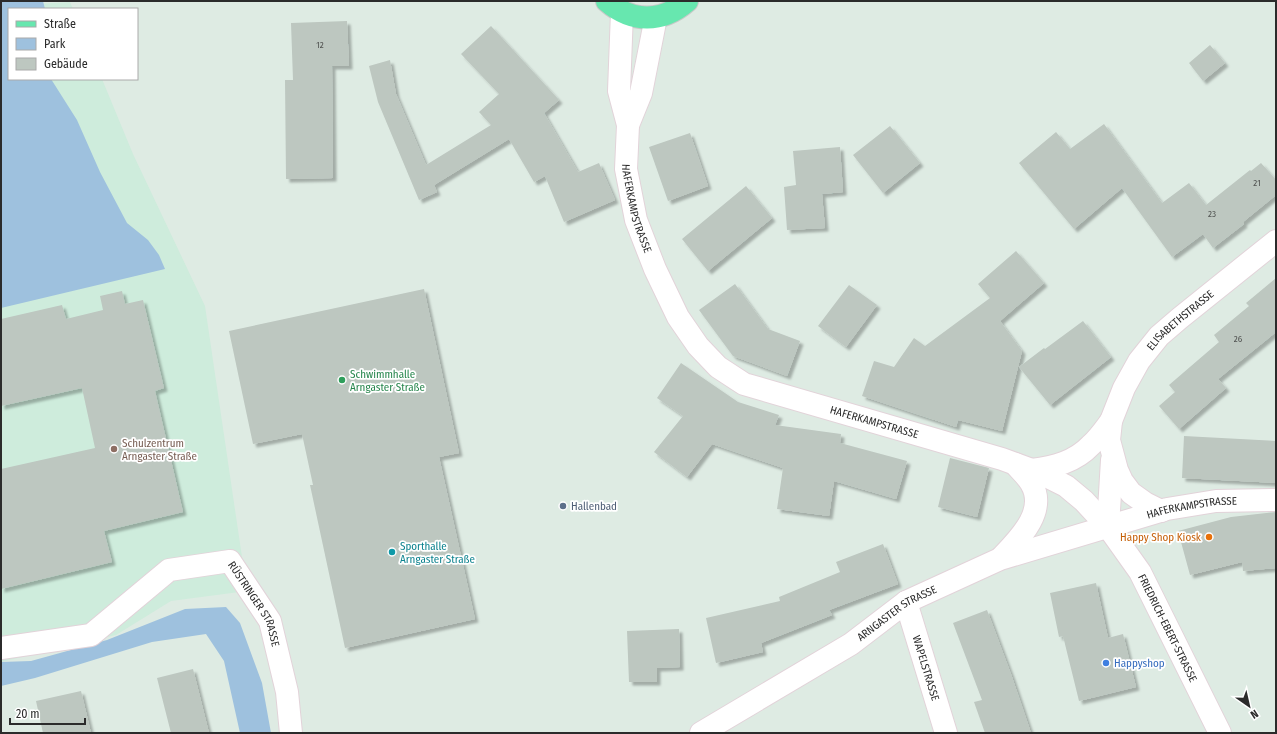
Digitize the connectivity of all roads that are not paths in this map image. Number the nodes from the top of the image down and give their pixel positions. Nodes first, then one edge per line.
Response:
1 (687, 1) edge
2 (614, 6) edge
3 (656, 17) junction
4 (628, 125) junction
5 (1276, 241) edge
6 (1111, 421) junction
7 (1112, 453) junction
8 (1023, 467) junction
9 (1276, 500) edge
10 (1161, 511) junction
11 (1108, 527) junction
12 (1000, 559) junction
13 (906, 602) junction
14 (1, 648) edge
15 (291, 733) edge
16 (701, 733) edge
17 (946, 733) edge
18 (1220, 733) edge

1 - 3 main road
2 - 3 main road
2 - 4 street, HAFERKAMPSTRASSE
3 - 4 street, HAFERKAMPSTRASSE
4 - 8 street, HAFERKAMPSTRASSE
5 - 6 street, ELISABETHSTRASSE
6 - 7 street
6 - 8 street
7 - 10 street
7 - 11 street
8 - 11 street, HAFERKAMPSTRASSE
8 - 12 street
9 - 10 street, HAFERKAMPSTRASSE
10 - 11 street, HAFERKAMPSTRASSE
11 - 12 street, ARNGASTER STRASSE
11 - 18 street, FRIEDRICH-EBERT-STRASSE
12 - 13 street, ARNGASTER STRASSE
13 - 16 street, ARNGASTER STRASSE
13 - 17 street, WAPELSTRASSE
14 - 15 street, RÜSTRINGER STRASSE

